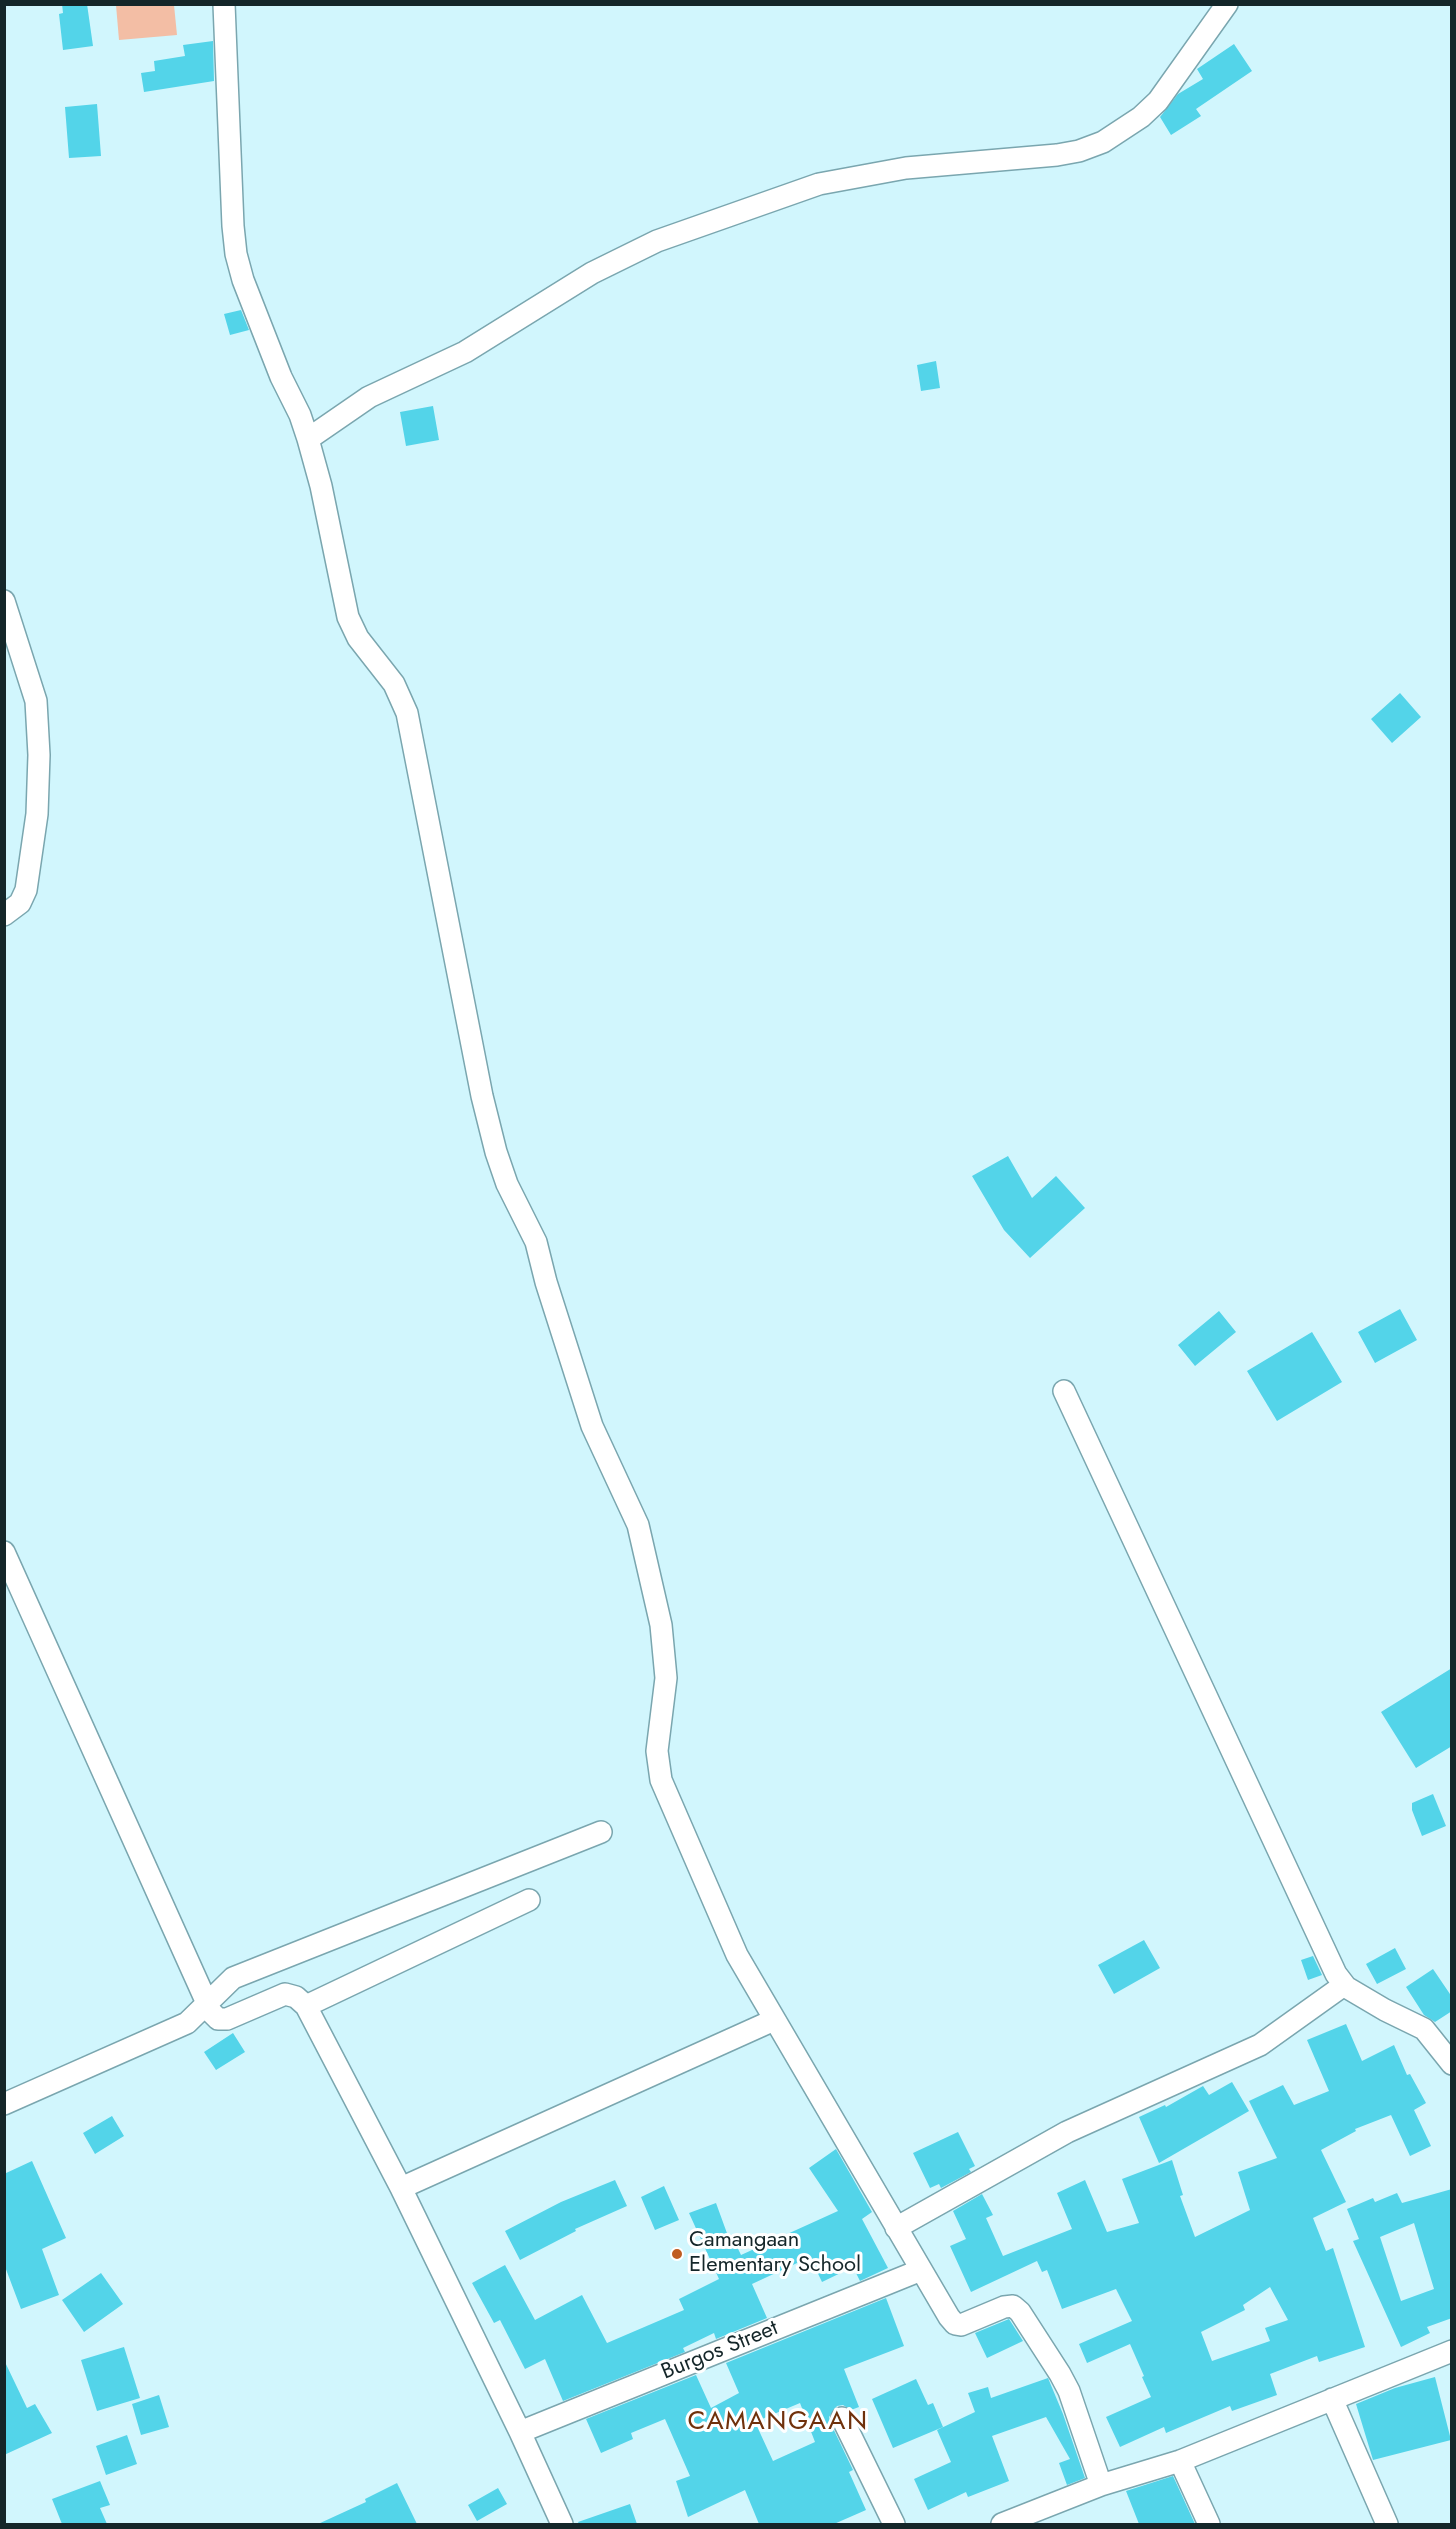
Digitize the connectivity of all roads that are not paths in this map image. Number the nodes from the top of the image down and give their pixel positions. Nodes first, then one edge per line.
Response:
1 (224, 4) edge
2 (1227, 4) edge
3 (308, 439) junction
4 (4, 601) edge
5 (4, 915) edge
6 (1064, 1392) dead end
7 (4, 1552) edge
8 (601, 1832) dead end
9 (529, 1900) dead end
10 (1344, 1985) junction
11 (207, 2003) junction
12 (306, 2006) junction
13 (774, 2020) junction
14 (1452, 2064) edge
15 (4, 2103) edge
16 (401, 2188) junction
17 (896, 2228) junction
18 (921, 2270) junction
19 (1452, 2350) edge
20 (1332, 2399) junction
21 (842, 2418) dead end
22 (520, 2432) junction
23 (1180, 2461) junction
24 (1101, 2485) junction
25 (562, 2524) edge
26 (894, 2524) edge
27 (1002, 2524) edge
28 (1209, 2524) edge
29 (1387, 2524) edge

1 - 3 street
2 - 3 street
3 - 13 street
4 - 5 street
6 - 10 street
7 - 11 street
8 - 11 street
9 - 12 street
10 - 14 street
10 - 17 street
11 - 12 street
11 - 15 street
12 - 16 street
13 - 16 street
13 - 17 street
16 - 22 street
17 - 18 street
18 - 22 street, Burgos Street
18 - 24 street
19 - 20 street
20 - 23 street
20 - 29 street
21 - 26 street
22 - 25 street
23 - 24 street
23 - 28 street
24 - 27 street

